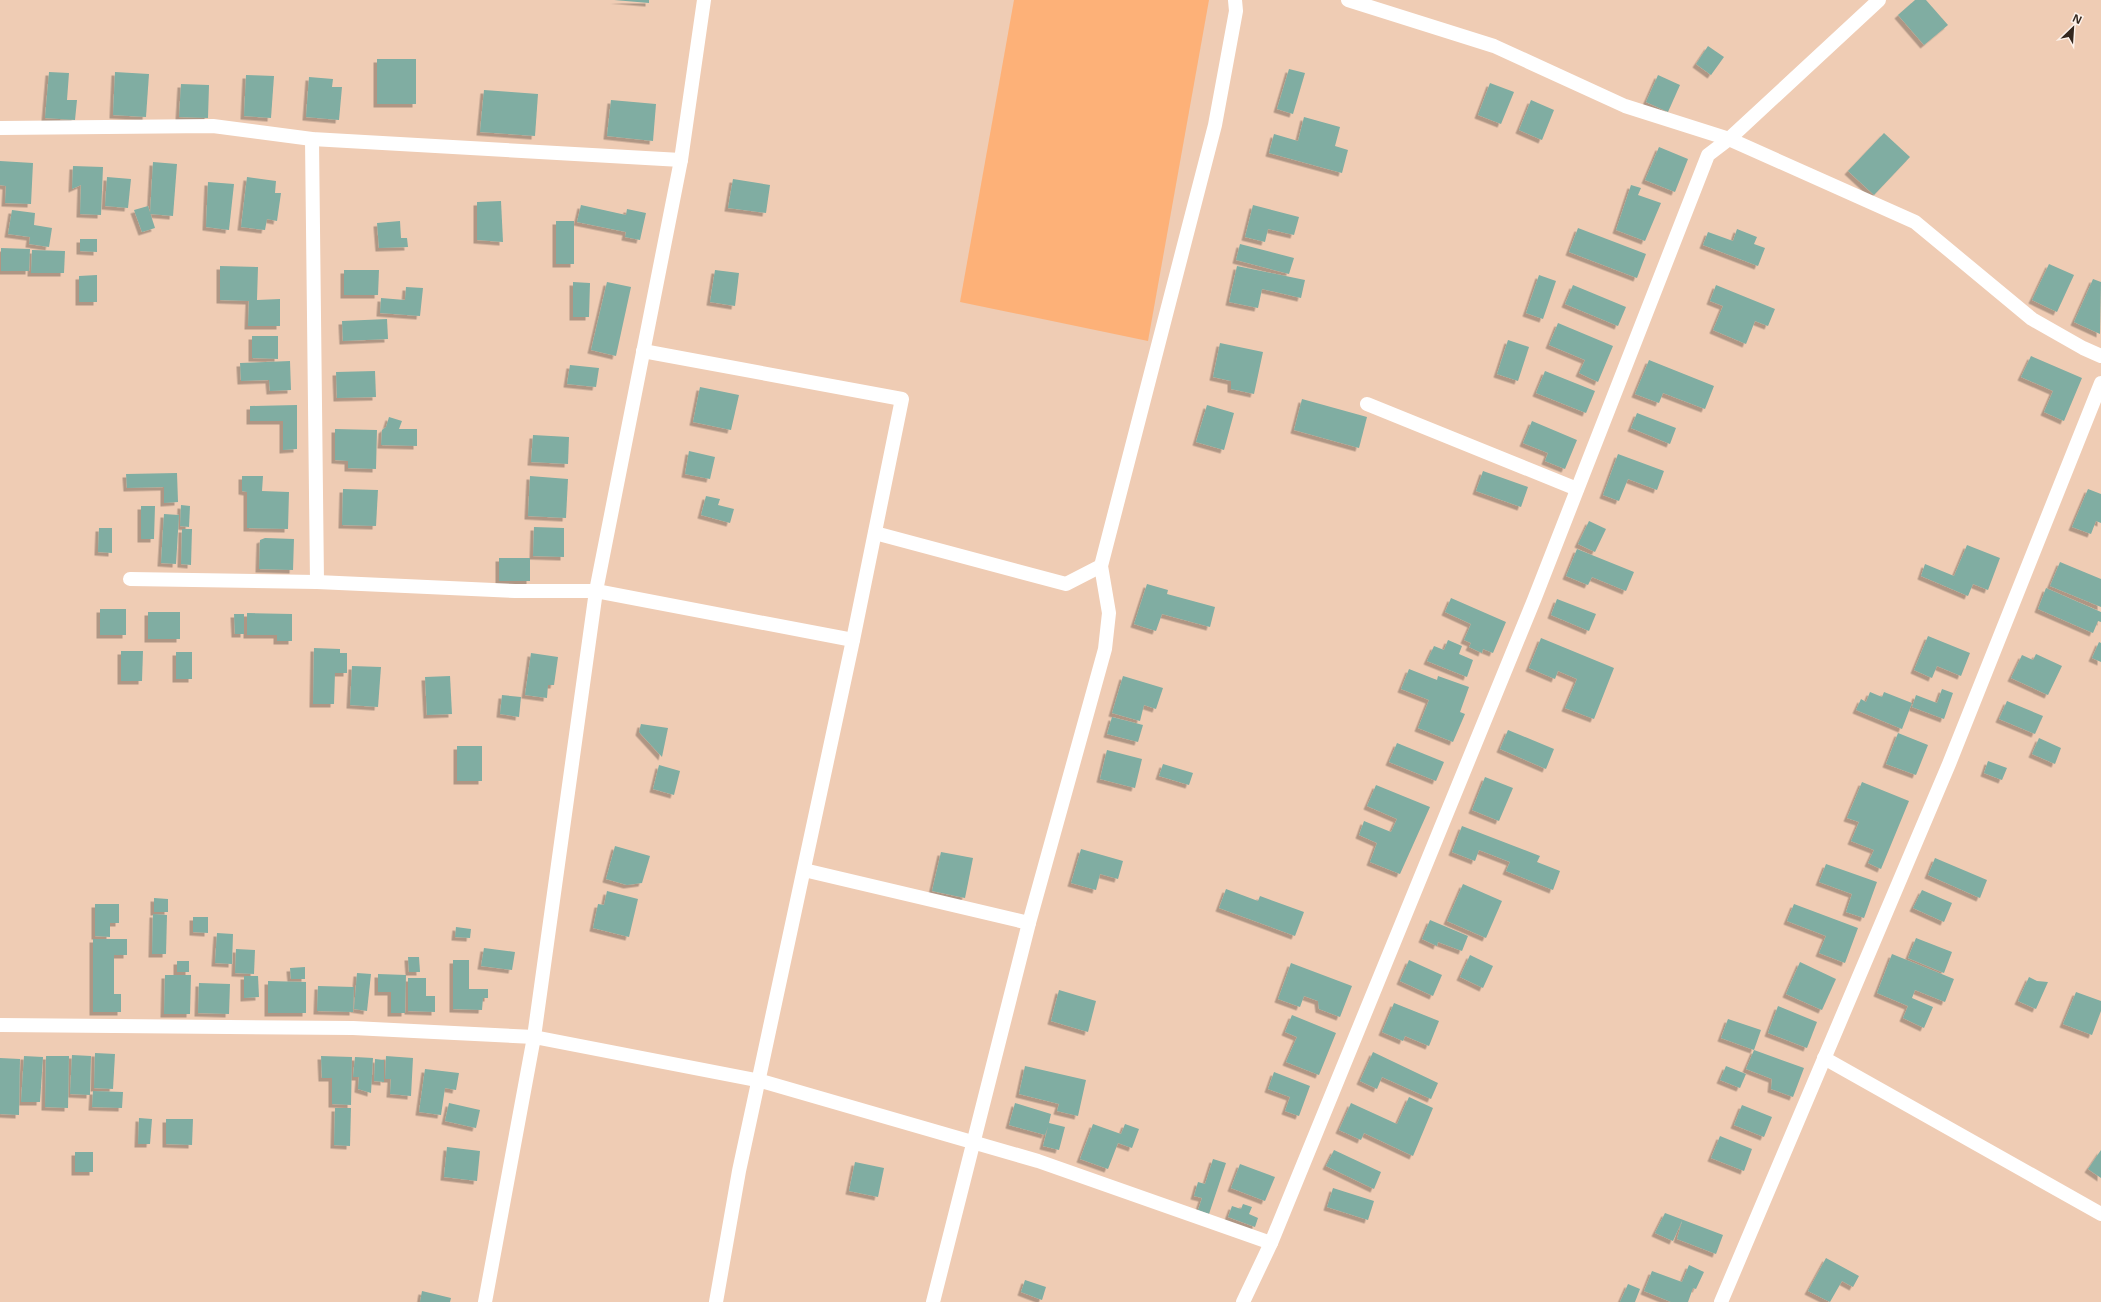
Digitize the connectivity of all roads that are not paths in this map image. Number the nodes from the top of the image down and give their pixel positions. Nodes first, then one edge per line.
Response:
1 (704, 0) edge
2 (1235, 0) edge
3 (1348, 0) edge
4 (1879, 0) edge
5 (0, 128) edge
6 (1729, 138) junction
7 (312, 139) junction
8 (681, 160) junction
9 (643, 351) junction
10 (2101, 356) edge
11 (2101, 383) edge
12 (1367, 404) dead end
13 (1577, 489) junction
14 (875, 532) junction
15 (1101, 566) junction
16 (130, 579) dead end
17 (317, 582) junction
18 (596, 591) junction
19 (853, 640) junction
20 (804, 870) junction
21 (1030, 923) junction
22 (0, 1025) edge
23 (534, 1037) junction
24 (1824, 1058) junction
25 (758, 1081) junction
26 (974, 1142) junction
27 (2101, 1214) edge
28 (1271, 1243) junction
29 (486, 1302) edge
30 (716, 1302) edge
31 (933, 1302) edge
32 (1243, 1302) edge
33 (1720, 1302) edge

1 - 8 street
2 - 15 street
3 - 6 street
4 - 6 street
5 - 7 street
6 - 10 street
6 - 13 street
7 - 8 street
7 - 17 street
8 - 9 street
9 - 14 street
9 - 18 street
11 - 24 street
12 - 13 street
13 - 28 street
14 - 15 street
14 - 19 street
15 - 21 street
16 - 17 street
17 - 18 street
18 - 19 street
18 - 23 street
19 - 20 street
20 - 21 street
20 - 25 street
21 - 26 street
22 - 23 street
23 - 25 street
23 - 29 street
24 - 27 street
24 - 33 street
25 - 26 street
25 - 30 street
26 - 28 street
26 - 31 street
28 - 32 street

